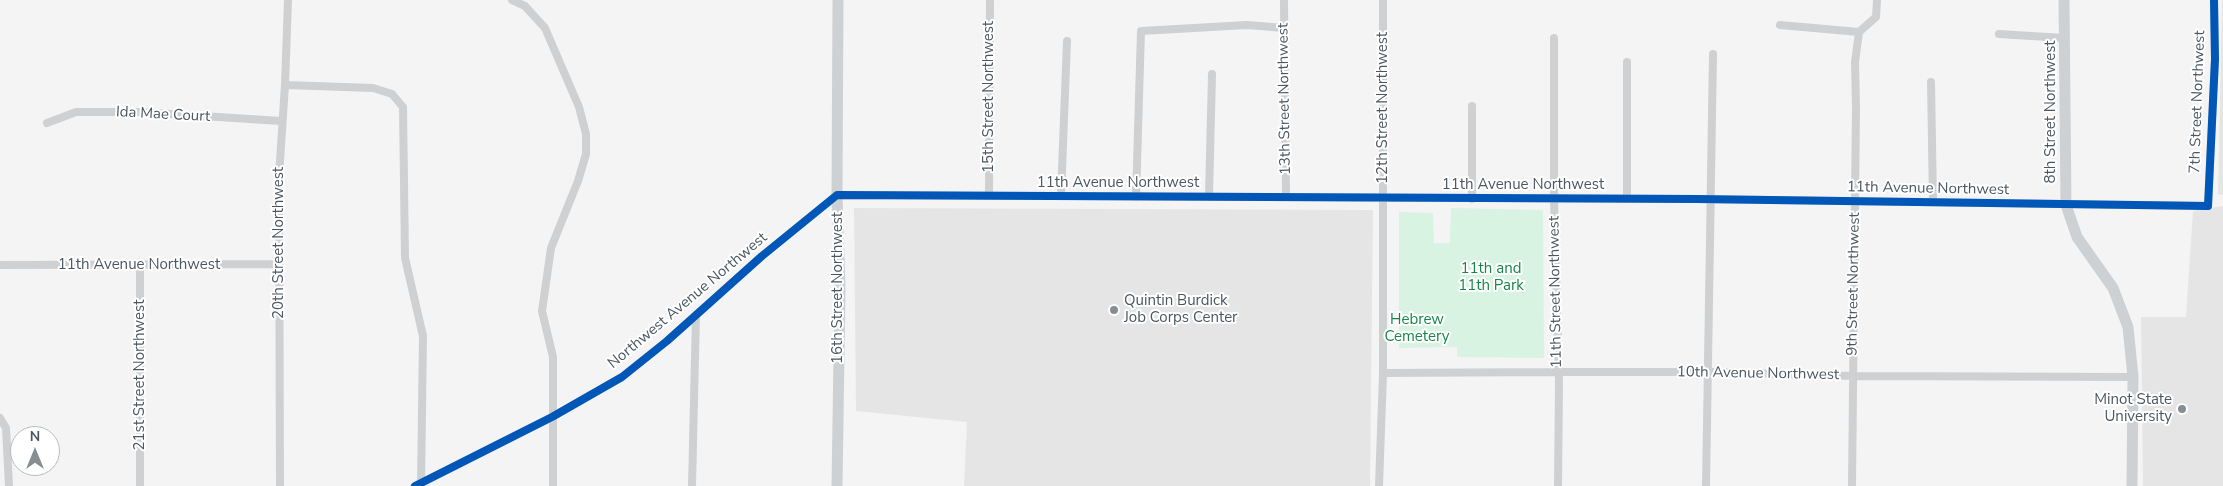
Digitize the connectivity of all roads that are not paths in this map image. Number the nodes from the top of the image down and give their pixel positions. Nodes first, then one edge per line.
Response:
1 (288, 0) edge
2 (512, 0) edge
3 (838, 0) edge
4 (990, 0) edge
5 (1284, 0) edge
6 (1383, 0) edge
7 (1877, 0) edge
8 (2064, 0) edge
9 (2214, 0) edge
10 (1780, 25) dead end
11 (1284, 28) junction
12 (1859, 32) junction
13 (1999, 34) dead end
14 (1554, 38) dead end
15 (2064, 38) junction
16 (1068, 41) dead end
17 (1712, 54) dead end
18 (1627, 62) dead end
19 (1212, 74) dead end
20 (1930, 82) dead end
21 (285, 85) junction
22 (1472, 106) dead end
23 (282, 121) junction
24 (47, 123) dead end
25 (837, 195) junction
26 (989, 195) junction
27 (1061, 196) junction
28 (1136, 197) junction
29 (1209, 197) junction
30 (1286, 197) junction
31 (1383, 197) junction
32 (1554, 198) junction
33 (1472, 199) junction
34 (1627, 199) junction
35 (1710, 200) junction
36 (1855, 201) junction
37 (1933, 201) junction
38 (2066, 205) junction
39 (2208, 206) joint
40 (140, 264) junction
41 (279, 264) junction
42 (0, 265) edge
43 (696, 315) junction
44 (1557, 372) junction
45 (1707, 372) junction
46 (1383, 373) junction
47 (1854, 376) junction
48 (2133, 377) junction
49 (552, 417) junction
50 (0, 418) edge
51 (419, 485) edge
52 (9, 486) edge
53 (140, 486) edge
54 (280, 486) edge
55 (553, 486) edge
56 (692, 486) edge
57 (837, 486) edge
58 (1379, 486) edge
59 (1558, 486) edge
60 (1706, 486) edge
61 (1852, 486) edge
62 (2132, 486) edge

1 - 21 street, 20th Street Northwest
2 - 49 street
3 - 25 street, 16th Street Northwest
4 - 26 street, 15th Street Northwest
5 - 11 street, 13th Street Northwest
6 - 31 street, 12th Street Northwest
7 - 12 street
8 - 15 street, 8th Street Northwest
9 - 39 street, 7th Street Northwest
10 - 12 street
11 - 28 street
11 - 30 street, 13th Street Northwest
12 - 36 street, 9th Street Northwest
13 - 15 street
14 - 32 street, 11th Street Northwest
15 - 38 street, 8th Street Northwest
16 - 27 street
17 - 35 street
18 - 34 street
19 - 29 street
20 - 37 street
21 - 23 street, 20th Street Northwest
21 - 51 street
22 - 33 street
23 - 24 street, Ida Mae Court
23 - 41 street, 20th Street Northwest
25 - 26 street, 11th Avenue Northwest
25 - 43 street, Northwest Avenue Northwest
25 - 57 street, 16th Street Northwest
26 - 27 street, 11th Avenue Northwest
27 - 28 street, 11th Avenue Northwest
28 - 29 street, 11th Avenue Northwest
29 - 30 street, 11th Avenue Northwest
30 - 31 street, 11th Avenue Northwest
31 - 33 street, 11th Avenue Northwest
31 - 46 street, 12th Street Northwest
32 - 33 street, 11th Avenue Northwest
32 - 34 street, 11th Avenue Northwest
32 - 44 street, 11th Street Northwest
34 - 35 street, 11th Avenue Northwest
35 - 36 street, 11th Avenue Northwest
35 - 45 street
36 - 37 street, 11th Avenue Northwest
36 - 47 street, 9th Street Northwest
37 - 38 street, 11th Avenue Northwest
38 - 39 street, 11th Avenue Northwest
38 - 48 street, 8th Street Northwest
40 - 41 street, 11th Avenue Northwest
40 - 42 street, 11th Avenue Northwest
40 - 53 street, 21st Street Northwest
41 - 54 street, 20th Street Northwest
43 - 49 street, Northwest Avenue Northwest
43 - 56 street
44 - 45 street, 10th Avenue Northwest
44 - 46 street, 10th Avenue Northwest
44 - 59 street, 11th Street Northwest
45 - 47 street, 10th Avenue Northwest
45 - 60 street
46 - 58 street, 12th Street Northwest
47 - 48 street, 10th Avenue Northwest
47 - 61 street, 9th Street Northwest
48 - 62 street, 8th Street Northwest
49 - 51 street, Northwest Avenue Northwest
49 - 55 street
50 - 52 street

